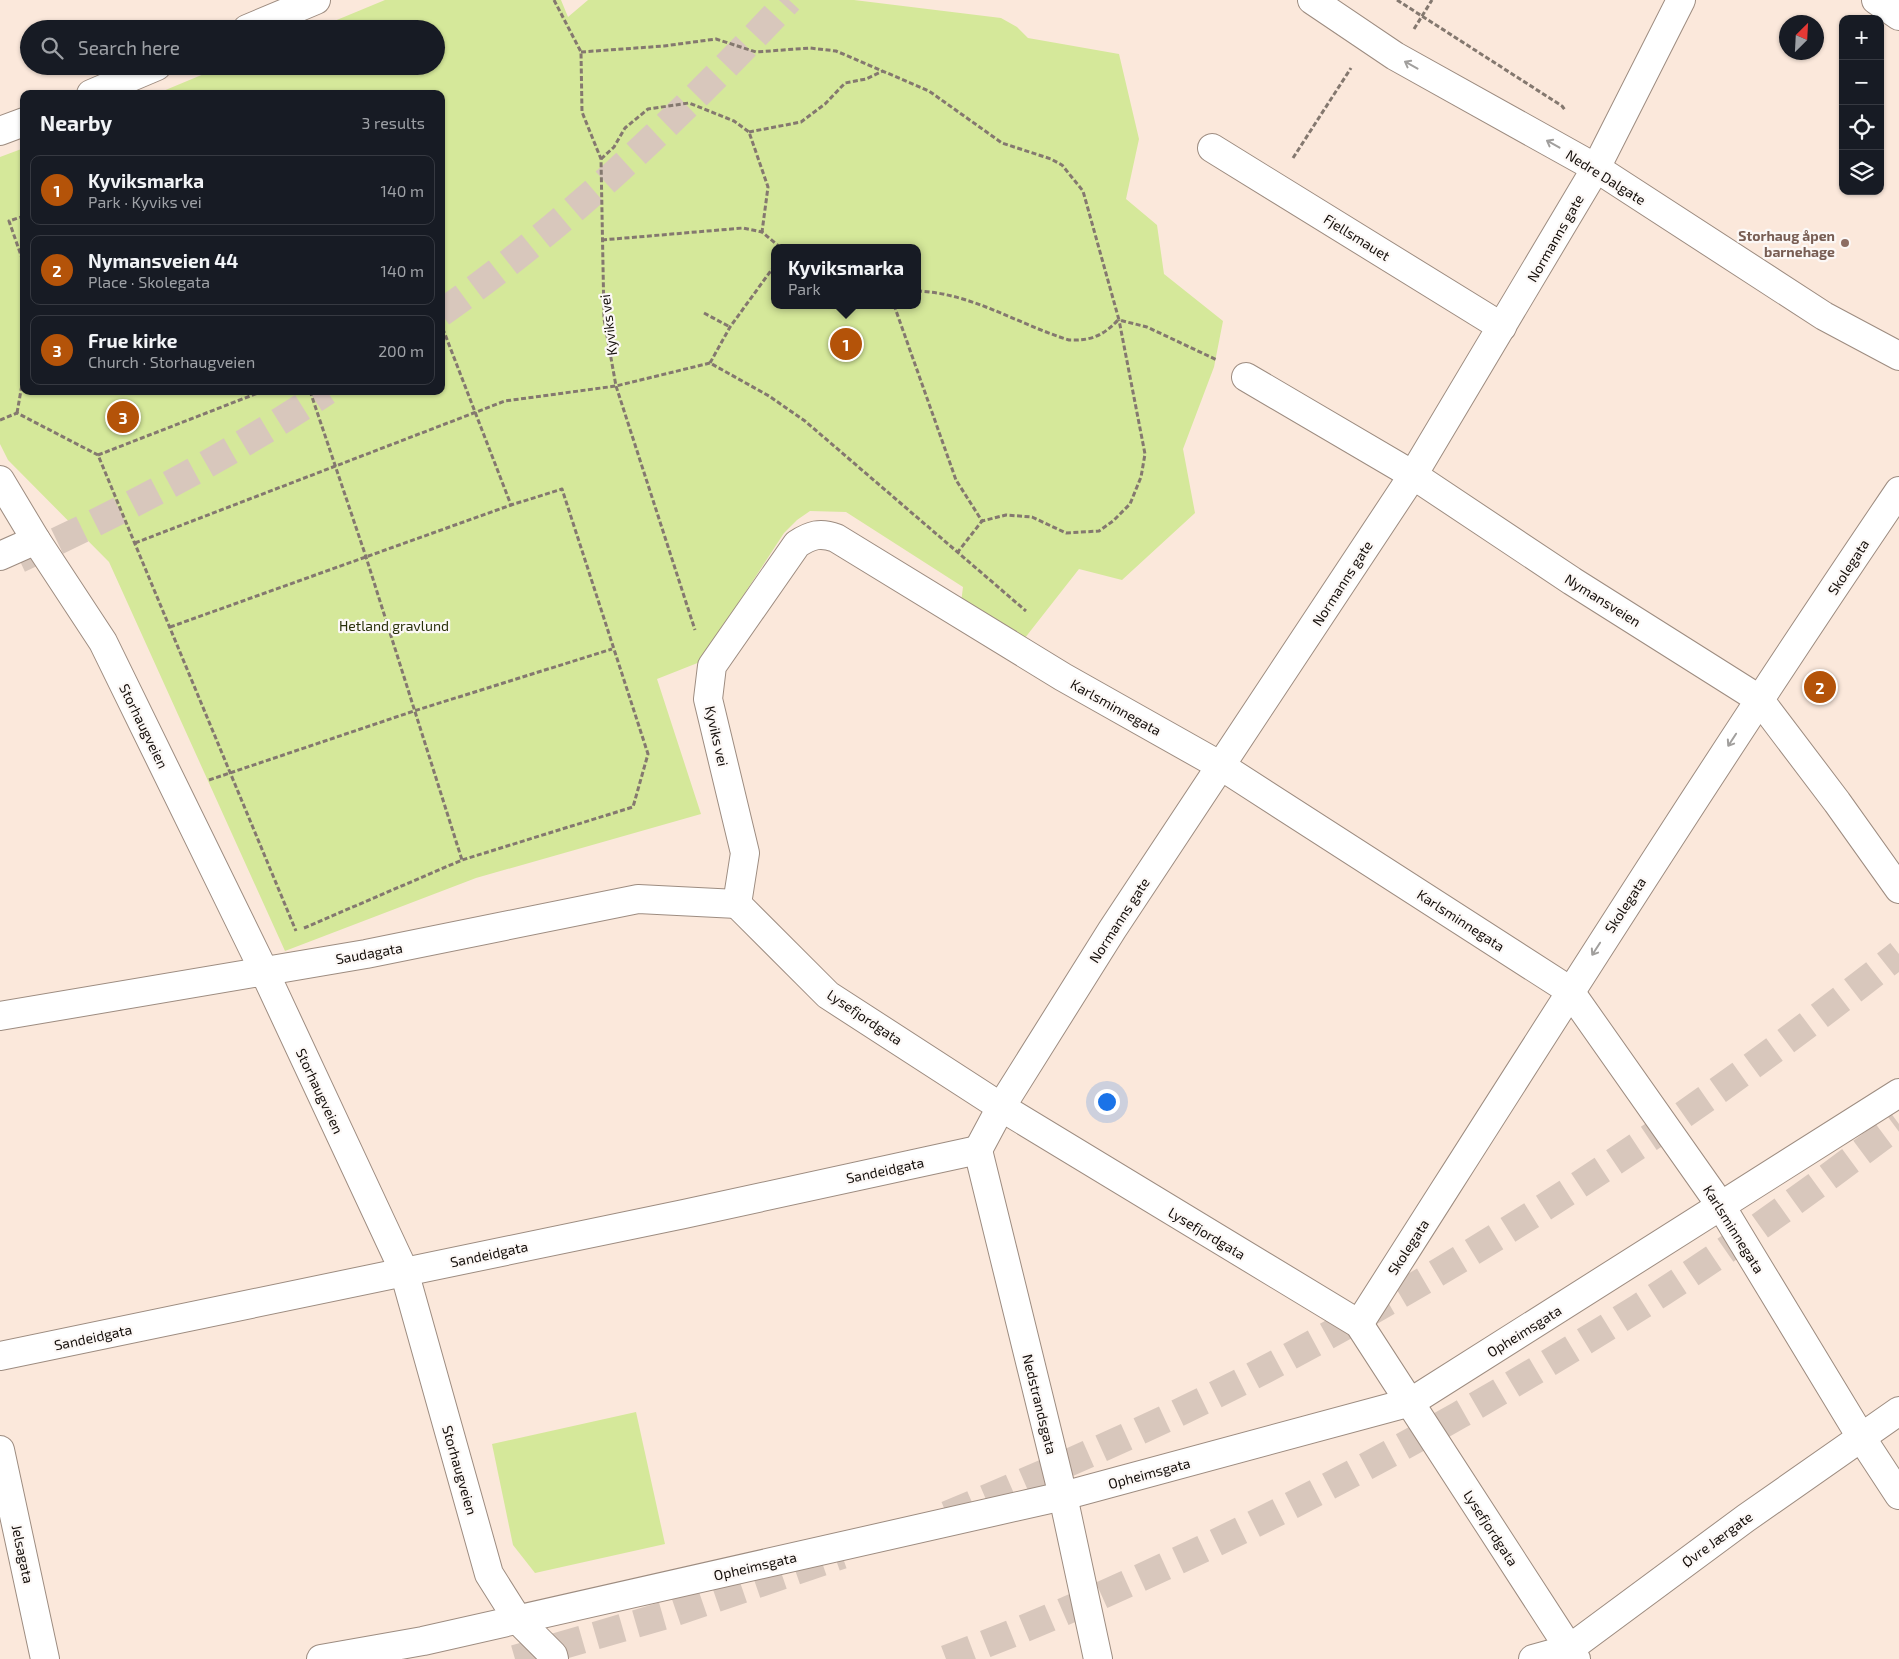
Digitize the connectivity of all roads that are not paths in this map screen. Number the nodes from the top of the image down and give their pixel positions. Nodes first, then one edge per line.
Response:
1 (316, 0) edge
2 (1312, 0) edge
3 (1681, 0) edge
4 (1876, 0) edge
5 (1899, 16) edge
6 (268, 20) edge
7 (135, 75) edge
8 (100, 90) edge
9 (20, 124) edge
10 (0, 131) edge
11 (1212, 148) dead end
12 (1596, 168) junction
13 (1502, 327) junction
14 (1899, 356) edge
15 (1246, 377) road end
16 (1413, 475) junction
17 (0, 480) edge
18 (1899, 491) edge
19 (836, 538) joint
20 (36, 540) junction
21 (0, 556) edge
22 (1759, 699) junction
23 (1221, 766) junction
24 (1899, 889) edge
25 (737, 904) junction
26 (264, 971) junction
27 (1569, 990) junction
28 (0, 1016) edge
29 (1899, 1093) edge
30 (1001, 1107) junction
31 (978, 1150) junction
32 (1722, 1206) junction
33 (404, 1271) junction
34 (1359, 1324) junction
35 (0, 1356) edge
36 (1411, 1402) junction
37 (1899, 1411) edge
38 (1861, 1437) junction
39 (0, 1450) edge
40 (1899, 1495) edge
41 (1063, 1496) junction
42 (518, 1620) junction
43 (1573, 1654) edge
44 (45, 1659) edge
45 (321, 1659) edge
46 (554, 1659) edge
47 (1098, 1659) edge
48 (1533, 1659) edge

1 - 6 street
12 -> 2 street, Nedre Dalgate
3 - 12 street, Normanns gate
4 - 5 street
7 - 8 street
9 - 10 street
11 - 13 street, Fjellsmauet
12 - 13 street, Normanns gate
12 - 14 street, Nedre Dalgate
13 - 16 street, Normanns gate
15 - 16 street, Nymansveien
16 - 22 street, Nymansveien
16 - 23 street, Normanns gate
17 - 20 street, Storhaugveien
18 - 22 street, Skolegata
19 - 23 street, Karlsminnegata
19 - 25 street, Kyviks vei
20 - 21 street
20 - 26 street, Storhaugveien
22 - 24 street, Nymansveien
22 -> 27 street, Skolegata
23 - 27 street, Karlsminnegata
23 - 30 street, Normanns gate
25 - 26 street, Saudagata
25 - 30 street, Lysefjordgata
26 - 28 street, Saudagata
26 - 33 street, Storhaugveien
27 - 32 street, Karlsminnegata
27 - 34 street, Skolegata
29 - 32 street, Opheimsgata
30 - 31 street, Normanns gate
30 - 34 street, Lysefjordgata
31 - 33 street, Sandeidgata
31 - 41 street, Nedstrandsgata
32 - 36 street, Opheimsgata
32 - 38 street, Karlsminnegata
33 - 35 street, Sandeidgata
33 - 42 street, Storhaugveien
34 - 36 street, Lysefjordgata
36 - 41 street, Opheimsgata
36 - 43 street, Lysefjordgata
37 - 38 street, Øvre Jærgate
38 - 40 street, Karlsminnegata
38 - 43 street, Øvre Jærgate
39 - 44 street, Jelsagata
41 - 42 street, Opheimsgata
41 - 47 street, Nedstrandsgata
42 - 45 street, Opheimsgata
42 - 46 street, Storhaugveien
43 - 48 street, Øvre Jærgate

